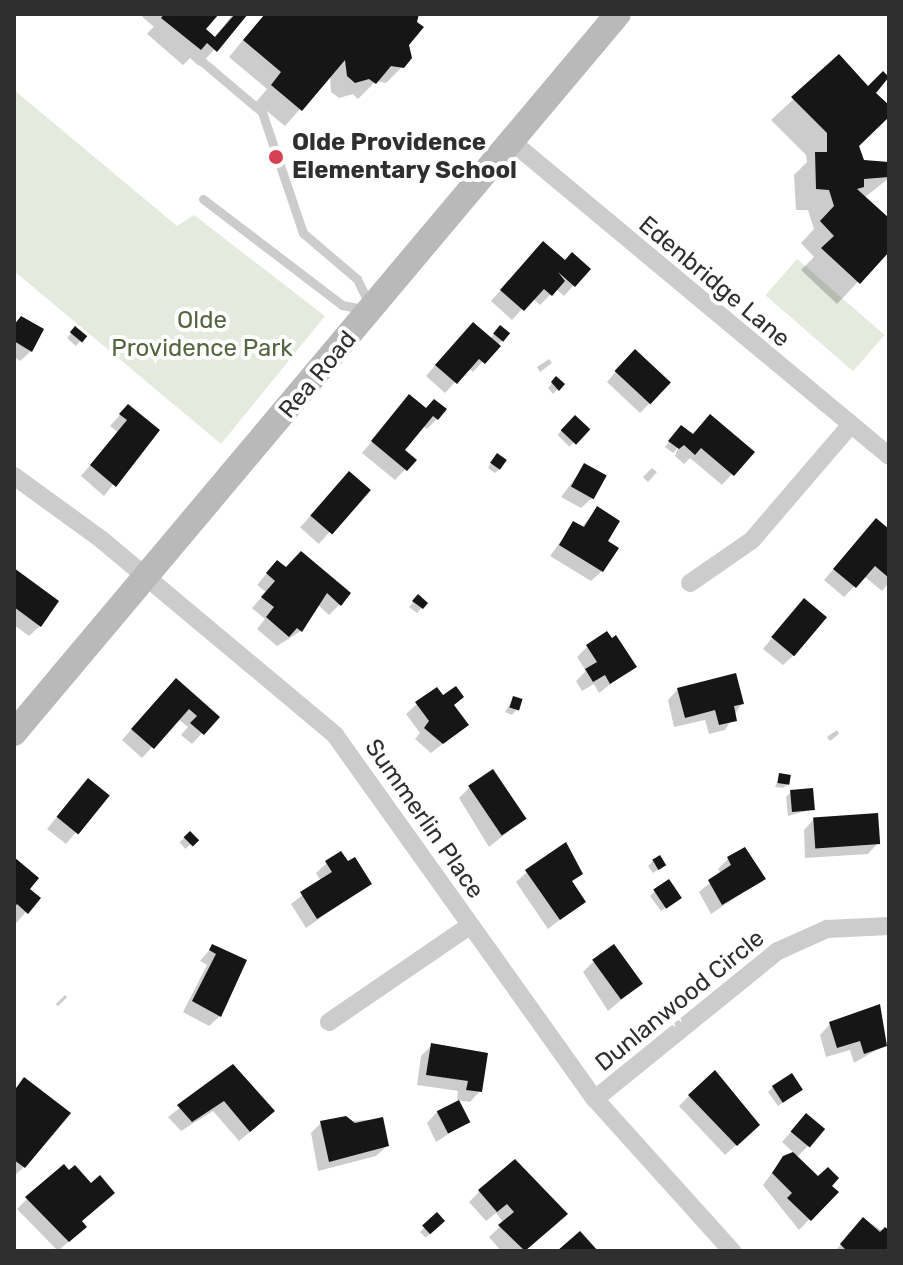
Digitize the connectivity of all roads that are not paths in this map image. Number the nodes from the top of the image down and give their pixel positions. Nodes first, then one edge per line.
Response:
1 (146, 14) edge
2 (618, 14) edge
3 (511, 141) junction
4 (203, 199) dead end
5 (372, 311) junction
6 (849, 427) junction
7 (889, 456) edge
8 (14, 476) edge
9 (147, 578) junction
10 (690, 583) dead end
11 (14, 733) edge
12 (469, 926) junction
13 (889, 926) edge
14 (329, 1022) dead end
15 (595, 1099) junction
16 (732, 1251) edge

1 - 5 lane
2 - 3 main road, Rea Road
3 - 5 main road, Rea Road
3 - 6 street, Edenbridge Lane
4 - 5 lane
5 - 9 main road, Rea Road
6 - 7 street, Edenbridge Lane
6 - 10 street
8 - 9 street, Summerlin Place
9 - 11 main road, Rea Road
9 - 12 street, Summerlin Place
12 - 14 street
12 - 15 street, Summerlin Place
13 - 15 street, Dunlanwood Circle
15 - 16 street, Summerlin Place

